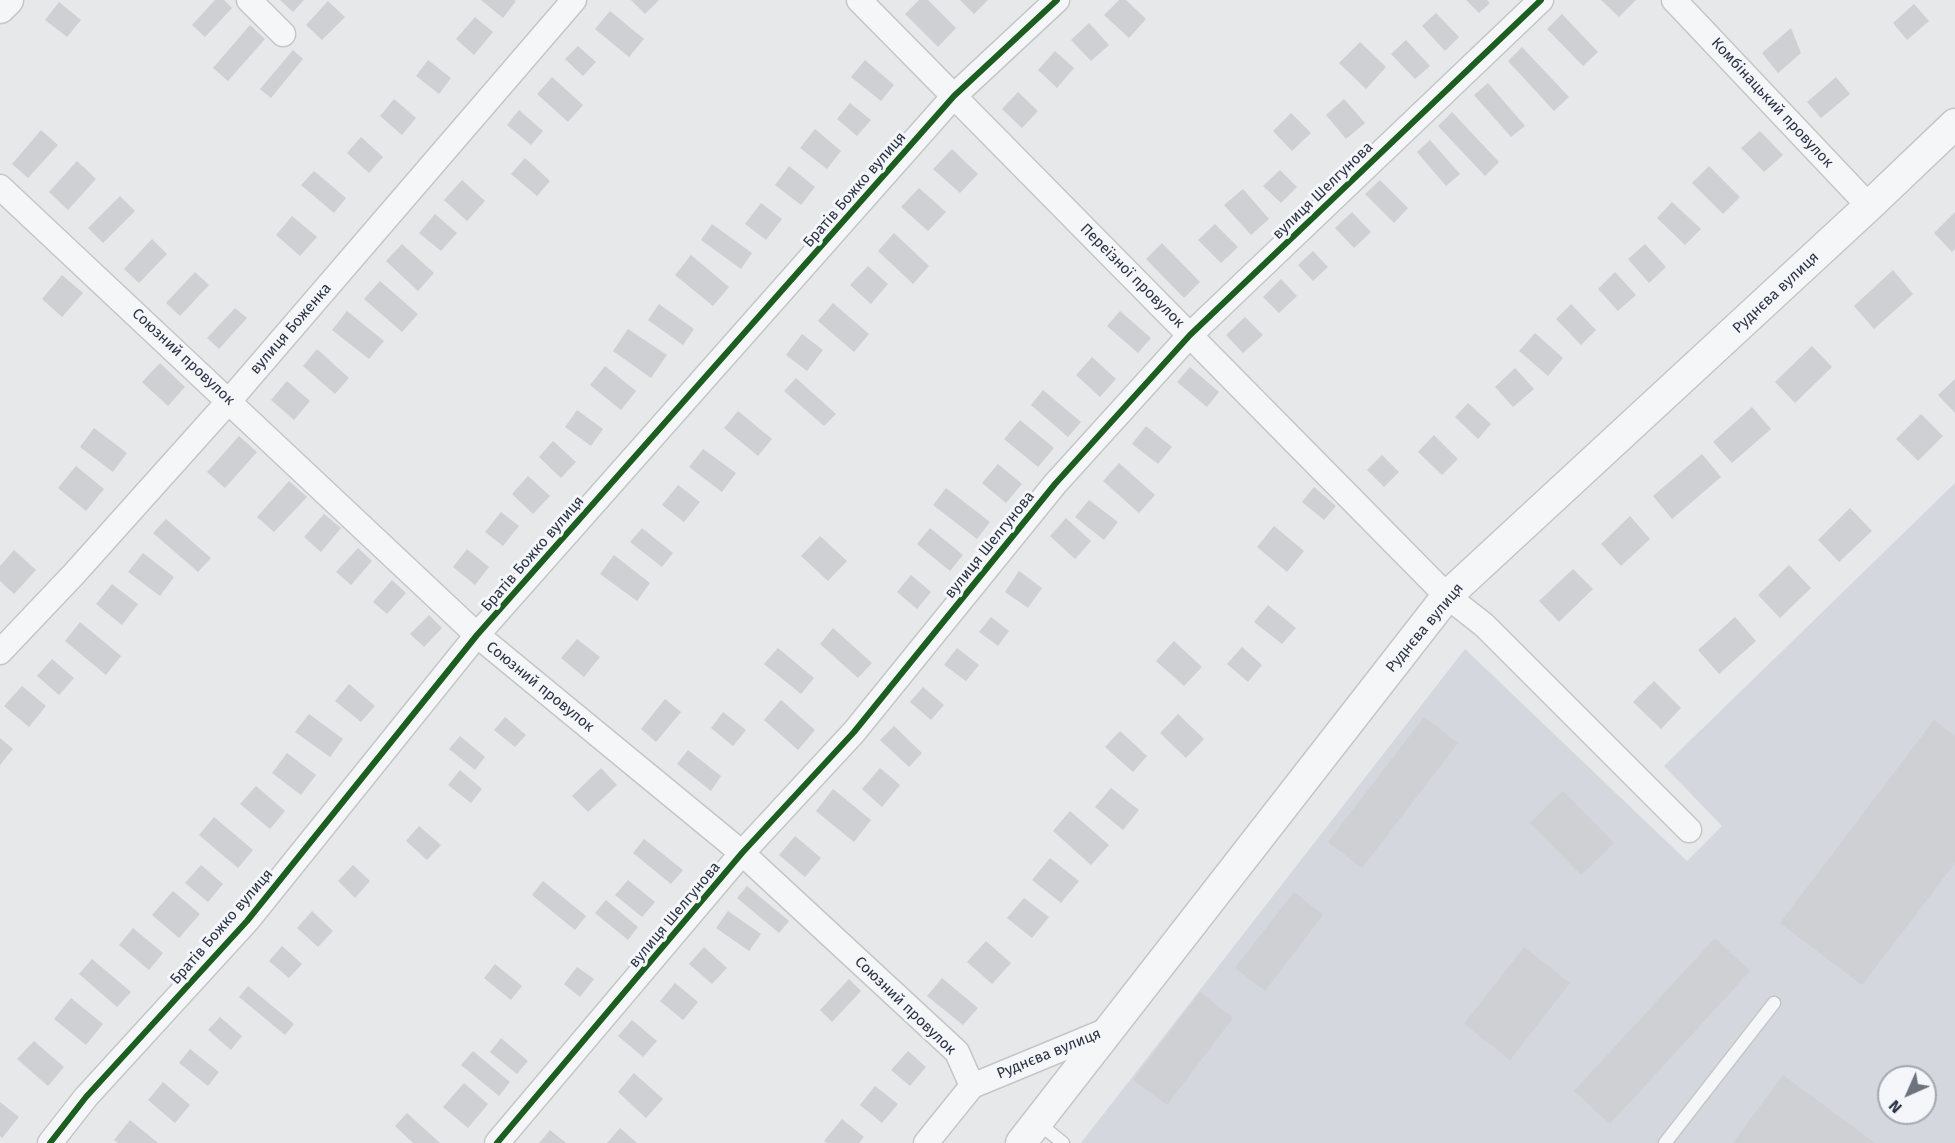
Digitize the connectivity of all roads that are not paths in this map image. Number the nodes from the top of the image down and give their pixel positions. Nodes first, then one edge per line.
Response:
1 (8, 0) edge
2 (249, 0) edge
3 (574, 0) edge
4 (859, 0) edge
5 (1057, 0) edge
6 (1541, 0) edge
7 (1674, 0) edge
8 (0, 8) edge
9 (283, 34) dead end
10 (954, 96) junction
11 (1955, 124) edge
12 (0, 187) edge
13 (1869, 206) junction
14 (1190, 336) junction
15 (229, 400) junction
16 (1447, 596) junction
17 (477, 635) junction
18 (0, 651) edge
19 (1689, 830) dead end
20 (742, 853) junction
21 (1774, 1003) dead end
22 (1110, 1029) junction
23 (972, 1086) junction
24 (1029, 1133) edge
25 (50, 1143) edge
26 (497, 1143) edge
27 (926, 1143) edge
28 (1063, 1143) edge
29 (1665, 1143) edge

1 - 8 street
2 - 9 street
3 - 15 street, вулиця Боженка
4 - 10 street, Переїзної провулок
5 - 10 street, Братів Божко вулиця
6 - 14 street, вулиця Шелгунова
7 - 13 street, Комбінацький провулок
10 - 14 street, Переїзної провулок
10 - 17 street, Братів Божко вулиця
11 - 13 street, Руднєва вулиця
12 - 15 street, Союзний провулок
13 - 16 street, Руднєва вулиця
14 - 16 street, Переїзної провулок
14 - 20 street, вулиця Шелгунова
15 - 17 street, Союзний провулок
15 - 18 street, вулиця Боженка
16 - 19 street, Переїзної провулок
16 - 22 street, Руднєва вулиця
17 - 20 street, Союзний провулок
17 - 25 street, Братів Божко вулиця
20 - 23 street, Союзний провулок
20 - 26 street, вулиця Шелгунова
21 - 29 lane
22 - 23 street, Руднєва вулиця
22 - 24 street
23 - 27 street, Руднєва вулиця
24 - 28 lane

